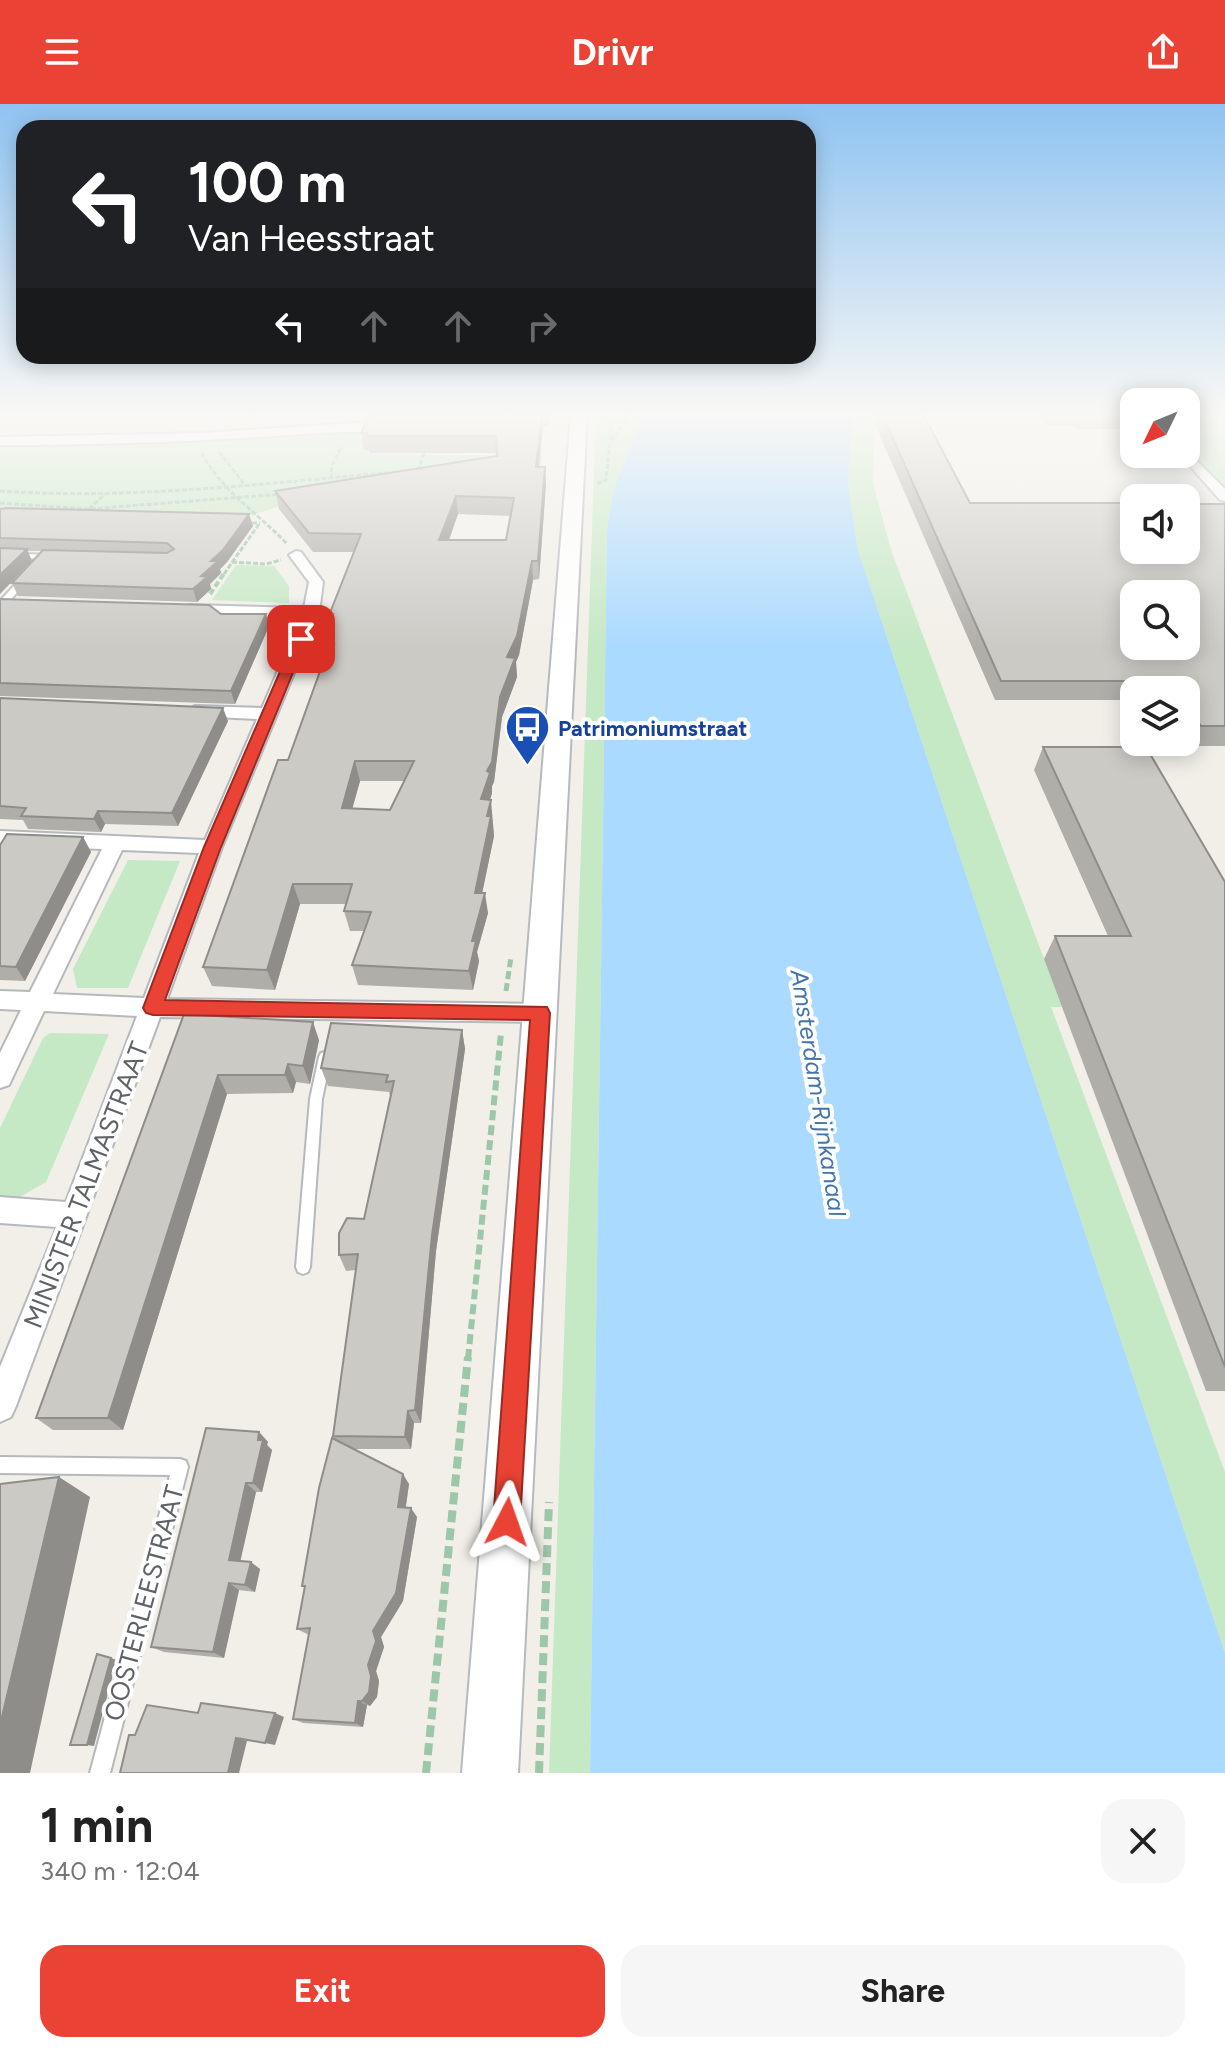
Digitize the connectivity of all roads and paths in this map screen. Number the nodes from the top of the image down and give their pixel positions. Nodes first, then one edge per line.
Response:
1 (31, 492) edge
2 (143, 492) edge
3 (234, 492) edge
4 (574, 492) edge
5 (284, 493) edge
6 (106, 494) junction
7 (239, 496) junction
8 (0, 503) edge
9 (89, 509) junction
10 (79, 519) edge
11 (237, 523) edge
12 (0, 555) edge
13 (296, 555) junction
14 (45, 556) junction
15 (61, 557) edge
16 (232, 562) junction
17 (2, 603) edge
18 (26, 604) edge
19 (167, 609) edge
20 (199, 610) junction
21 (311, 613) junction
22 (179, 710) edge
23 (270, 714) junction
24 (0, 838) edge
25 (115, 843) junction
26 (212, 847) junction
27 (513, 941) dead end
28 (0, 1000) edge
29 (39, 1001) junction
30 (153, 1008) junction
31 (503, 1012) junction
32 (540, 1013) junction
33 (329, 1040) edge
34 (0, 1078) edge
35 (0, 1210) edge
36 (75, 1215) junction
37 (303, 1267) dead end
38 (0, 1406) edge
39 (0, 1465) edge
40 (100, 1773) edge
41 (426, 1773) edge
42 (490, 1773) edge

1 - 6 path
2 - 6 path
3 - 7 path
4 - 32 main road
5 - 7 path
6 - 9 path
7 - 9 path
7 - 13 path
8 - 9 path
9 - 10 path
11 - 16 path
12 - 14 lane
13 - 16 path
13 - 21 street
14 - 15 lane
14 - 17 lane
16 - 20 path
17 - 18 street
19 - 20 street
20 - 21 street
21 - 23 street, MINISTER TALMASTRAAT
22 - 23 street
23 - 26 street, MINISTER TALMASTRAAT
24 - 25 street
25 - 26 street
25 - 29 street
26 - 30 street, MINISTER TALMASTRAAT
27 - 31 path
28 - 29 street
29 - 30 street, MINISTER TALMASTRAAT
29 - 34 street
30 - 31 street
30 - 36 street, MINISTER TALMASTRAAT
31 - 32 street
31 - 41 path
32 - 42 main road
33 - 37 lane
35 - 36 street
36 - 38 street, MINISTER TALMASTRAAT
39 - 40 lane, OOSTERLEESTRAAT

